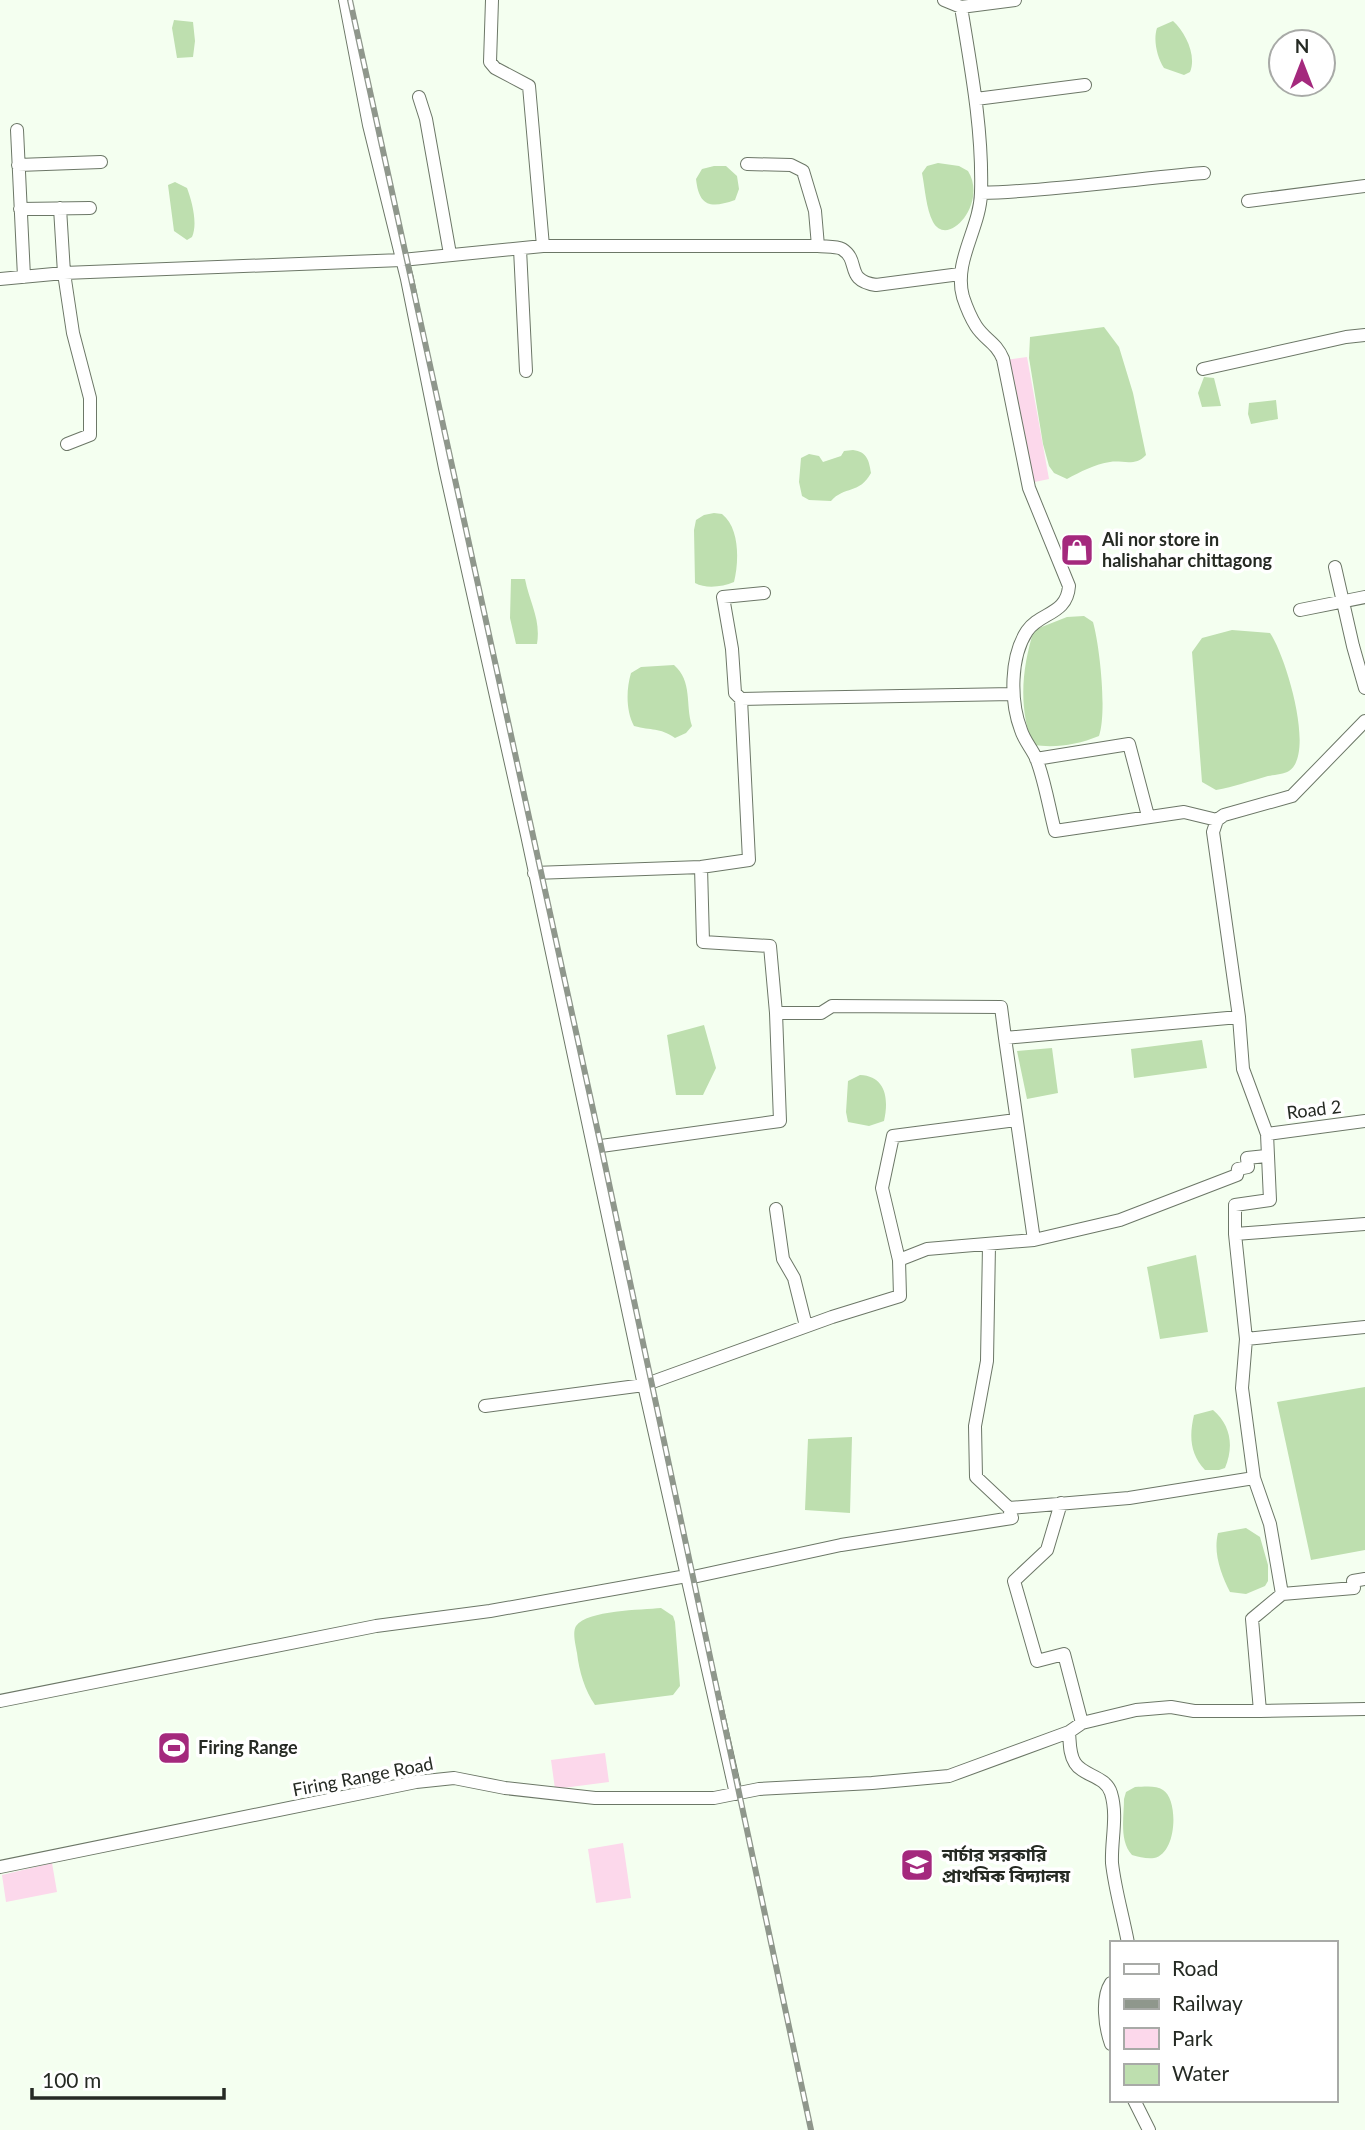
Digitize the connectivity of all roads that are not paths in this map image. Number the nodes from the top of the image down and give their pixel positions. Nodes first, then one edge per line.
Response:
1 (345, 0) edge
2 (492, 0) edge
3 (944, 0) edge
4 (1016, 0) edge
5 (961, 7) junction
6 (1085, 85) dead end
7 (419, 97) dead end
8 (976, 99) junction
9 (17, 130) dead end
10 (101, 162) dead end
11 (747, 164) dead end
12 (18, 165) junction
13 (1204, 173) dead end
14 (1365, 186) edge
15 (981, 194) junction
16 (1248, 201) dead end
17 (60, 208) junction
18 (90, 208) dead end
19 (20, 209) junction
20 (542, 246) junction
21 (818, 246) junction
22 (520, 249) junction
23 (450, 254) junction
24 (402, 260) junction
25 (64, 273) junction
26 (960, 274) junction
27 (24, 277) junction
28 (0, 279) edge
29 (1365, 335) edge
30 (1203, 369) dead end
31 (526, 372) dead end
32 (67, 444) dead end
33 (1335, 567) dead end
34 (764, 593) dead end
35 (1365, 597) edge
36 (1343, 602) junction
37 (1300, 611) dead end
38 (1365, 688) edge
39 (1013, 695) junction
40 (740, 699) junction
41 (1365, 721) edge
42 (1036, 759) junction
43 (1149, 816) junction
44 (1217, 821) junction
45 (701, 867) junction
46 (534, 873) junction
47 (776, 1013) junction
48 (1239, 1017) junction
49 (1005, 1038) junction
50 (1016, 1120) junction
51 (1365, 1121) edge
52 (1267, 1134) junction
53 (594, 1147) junction
54 (1266, 1156) junction
55 (776, 1209) dead end
56 (1365, 1224) edge
57 (1235, 1234) junction
58 (1034, 1240) junction
59 (989, 1245) junction
60 (899, 1260) junction
61 (806, 1326) junction
62 (1365, 1327) edge
63 (1247, 1339) junction
64 (643, 1385) junction
65 (485, 1406) dead end
66 (1254, 1478) junction
67 (1061, 1503) junction
68 (1009, 1508) junction
69 (686, 1577) junction
70 (1365, 1579) edge
71 (1282, 1594) junction
72 (0, 1701) edge
73 (1365, 1709) edge
74 (1260, 1711) junction
75 (1082, 1723) junction
76 (1069, 1732) junction
77 (736, 1794) junction
78 (0, 1867) edge
79 (1128, 1941) edge
80 (1110, 1984) edge
81 (1110, 2037) edge
82 (1135, 2102) edge
83 (1149, 2130) edge

1 - 24 street
2 - 20 street
3 - 5 street
4 - 5 street
5 - 8 street
6 - 8 street
7 - 23 street
8 - 15 street
9 - 12 street
10 - 12 street
11 - 21 street
12 - 19 street
13 - 15 street
14 - 16 street
15 - 26 street
17 - 18 street
17 - 19 street
17 - 25 street
19 - 27 street
20 - 21 street
20 - 22 street
21 - 26 street
22 - 23 street
22 - 31 street
23 - 24 street
24 - 25 street
24 - 46 street
25 - 27 street
25 - 32 street
26 - 39 street
27 - 28 street
29 - 30 street
33 - 36 street
34 - 40 street
35 - 36 street
36 - 37 street
36 - 38 street
39 - 40 street
39 - 42 street
40 - 45 street
41 - 44 street
42 - 43 street
42 - 43 street
43 - 44 street
44 - 48 street
45 - 46 street
45 - 47 street
46 - 53 street
47 - 49 street
47 - 53 street
48 - 49 street
48 - 52 street
49 - 50 street
50 - 58 street
50 - 60 street
51 - 52 street, Road 2
52 - 54 street
53 - 64 street
54 - 57 street
54 - 58 street
55 - 61 street
56 - 57 street
57 - 63 street
58 - 59 street
59 - 60 street
59 - 68 street
60 - 61 street
61 - 64 street
62 - 63 street
63 - 66 street
64 - 65 street
64 - 69 street
66 - 67 street
66 - 71 street
67 - 68 street
67 - 75 street
68 - 69 street
69 - 72 street
69 - 77 street
70 - 71 street
71 - 74 street
73 - 74 street
74 - 75 street
75 - 76 street, Firing Range Road
76 - 77 street, Firing Range Road
76 - 79 street
77 - 78 street, Firing Range Road
80 - 81 street
82 - 83 street

